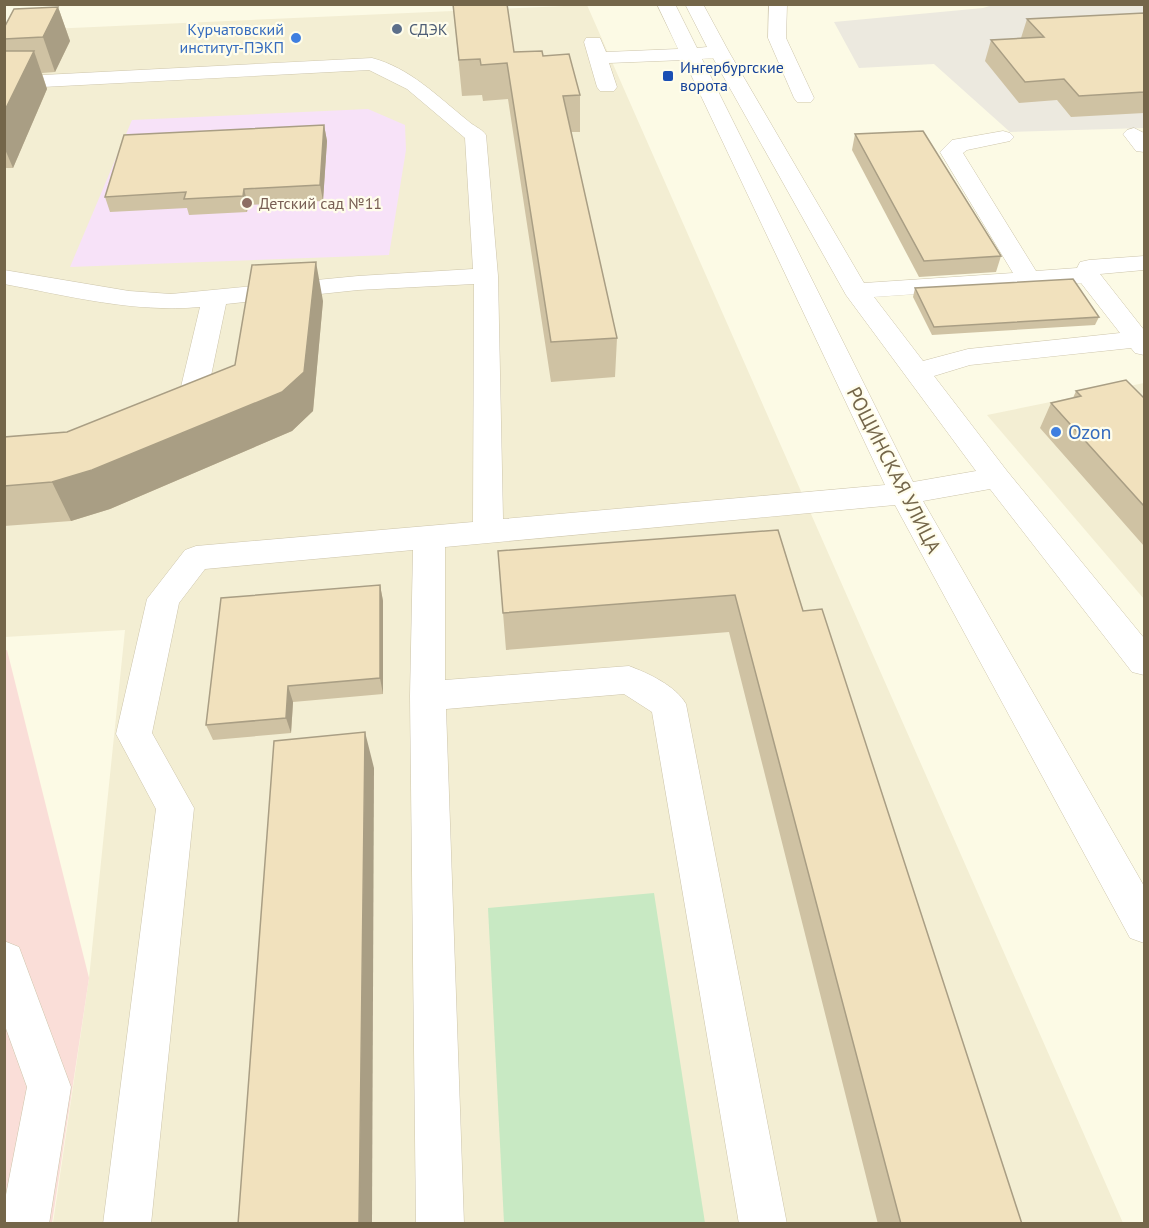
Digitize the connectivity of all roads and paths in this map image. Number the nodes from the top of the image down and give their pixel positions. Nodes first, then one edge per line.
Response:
1 (666, 4) edge
2 (694, 4) edge
3 (778, 4) edge
4 (719, 52) junction
5 (690, 54) junction
6 (4, 83) edge
7 (607, 87) dead end
8 (804, 98) dead end
9 (1003, 137) dead end
10 (1144, 263) edge
11 (1088, 274) junction
12 (486, 276) junction
13 (4, 277) edge
14 (1029, 279) junction
15 (857, 291) junction
16 (214, 299) junction
17 (1138, 333) edge
18 (917, 372) junction
19 (140, 423) edge
20 (998, 478) junction
21 (903, 494) junction
22 (488, 530) junction
23 (429, 538) junction
24 (1144, 662) edge
25 (428, 696) junction
26 (1144, 924) edge
27 (4, 961) edge
28 (25, 1224) edge
29 (127, 1224) edge
30 (440, 1224) edge
31 (763, 1224) edge

1 - 5 street, РОЩИНСКАЯ УЛИЦА
2 - 4 street
3 - 8 street
4 - 5 street
4 - 15 street
5 - 7 street
5 - 21 street, РОЩИНСКАЯ УЛИЦА
6 - 12 street
9 - 14 street
10 - 11 street
11 - 14 street
11 - 17 street
12 - 16 street
12 - 22 street
13 - 16 street
14 - 15 street
15 - 18 street
16 - 19 street
17 - 18 street
18 - 20 street
20 - 21 street
20 - 24 street
21 - 22 street
21 - 26 street, РОЩИНСКАЯ УЛИЦА
22 - 23 street
23 - 25 street
23 - 29 street
25 - 30 street
25 - 31 street
27 - 28 street

